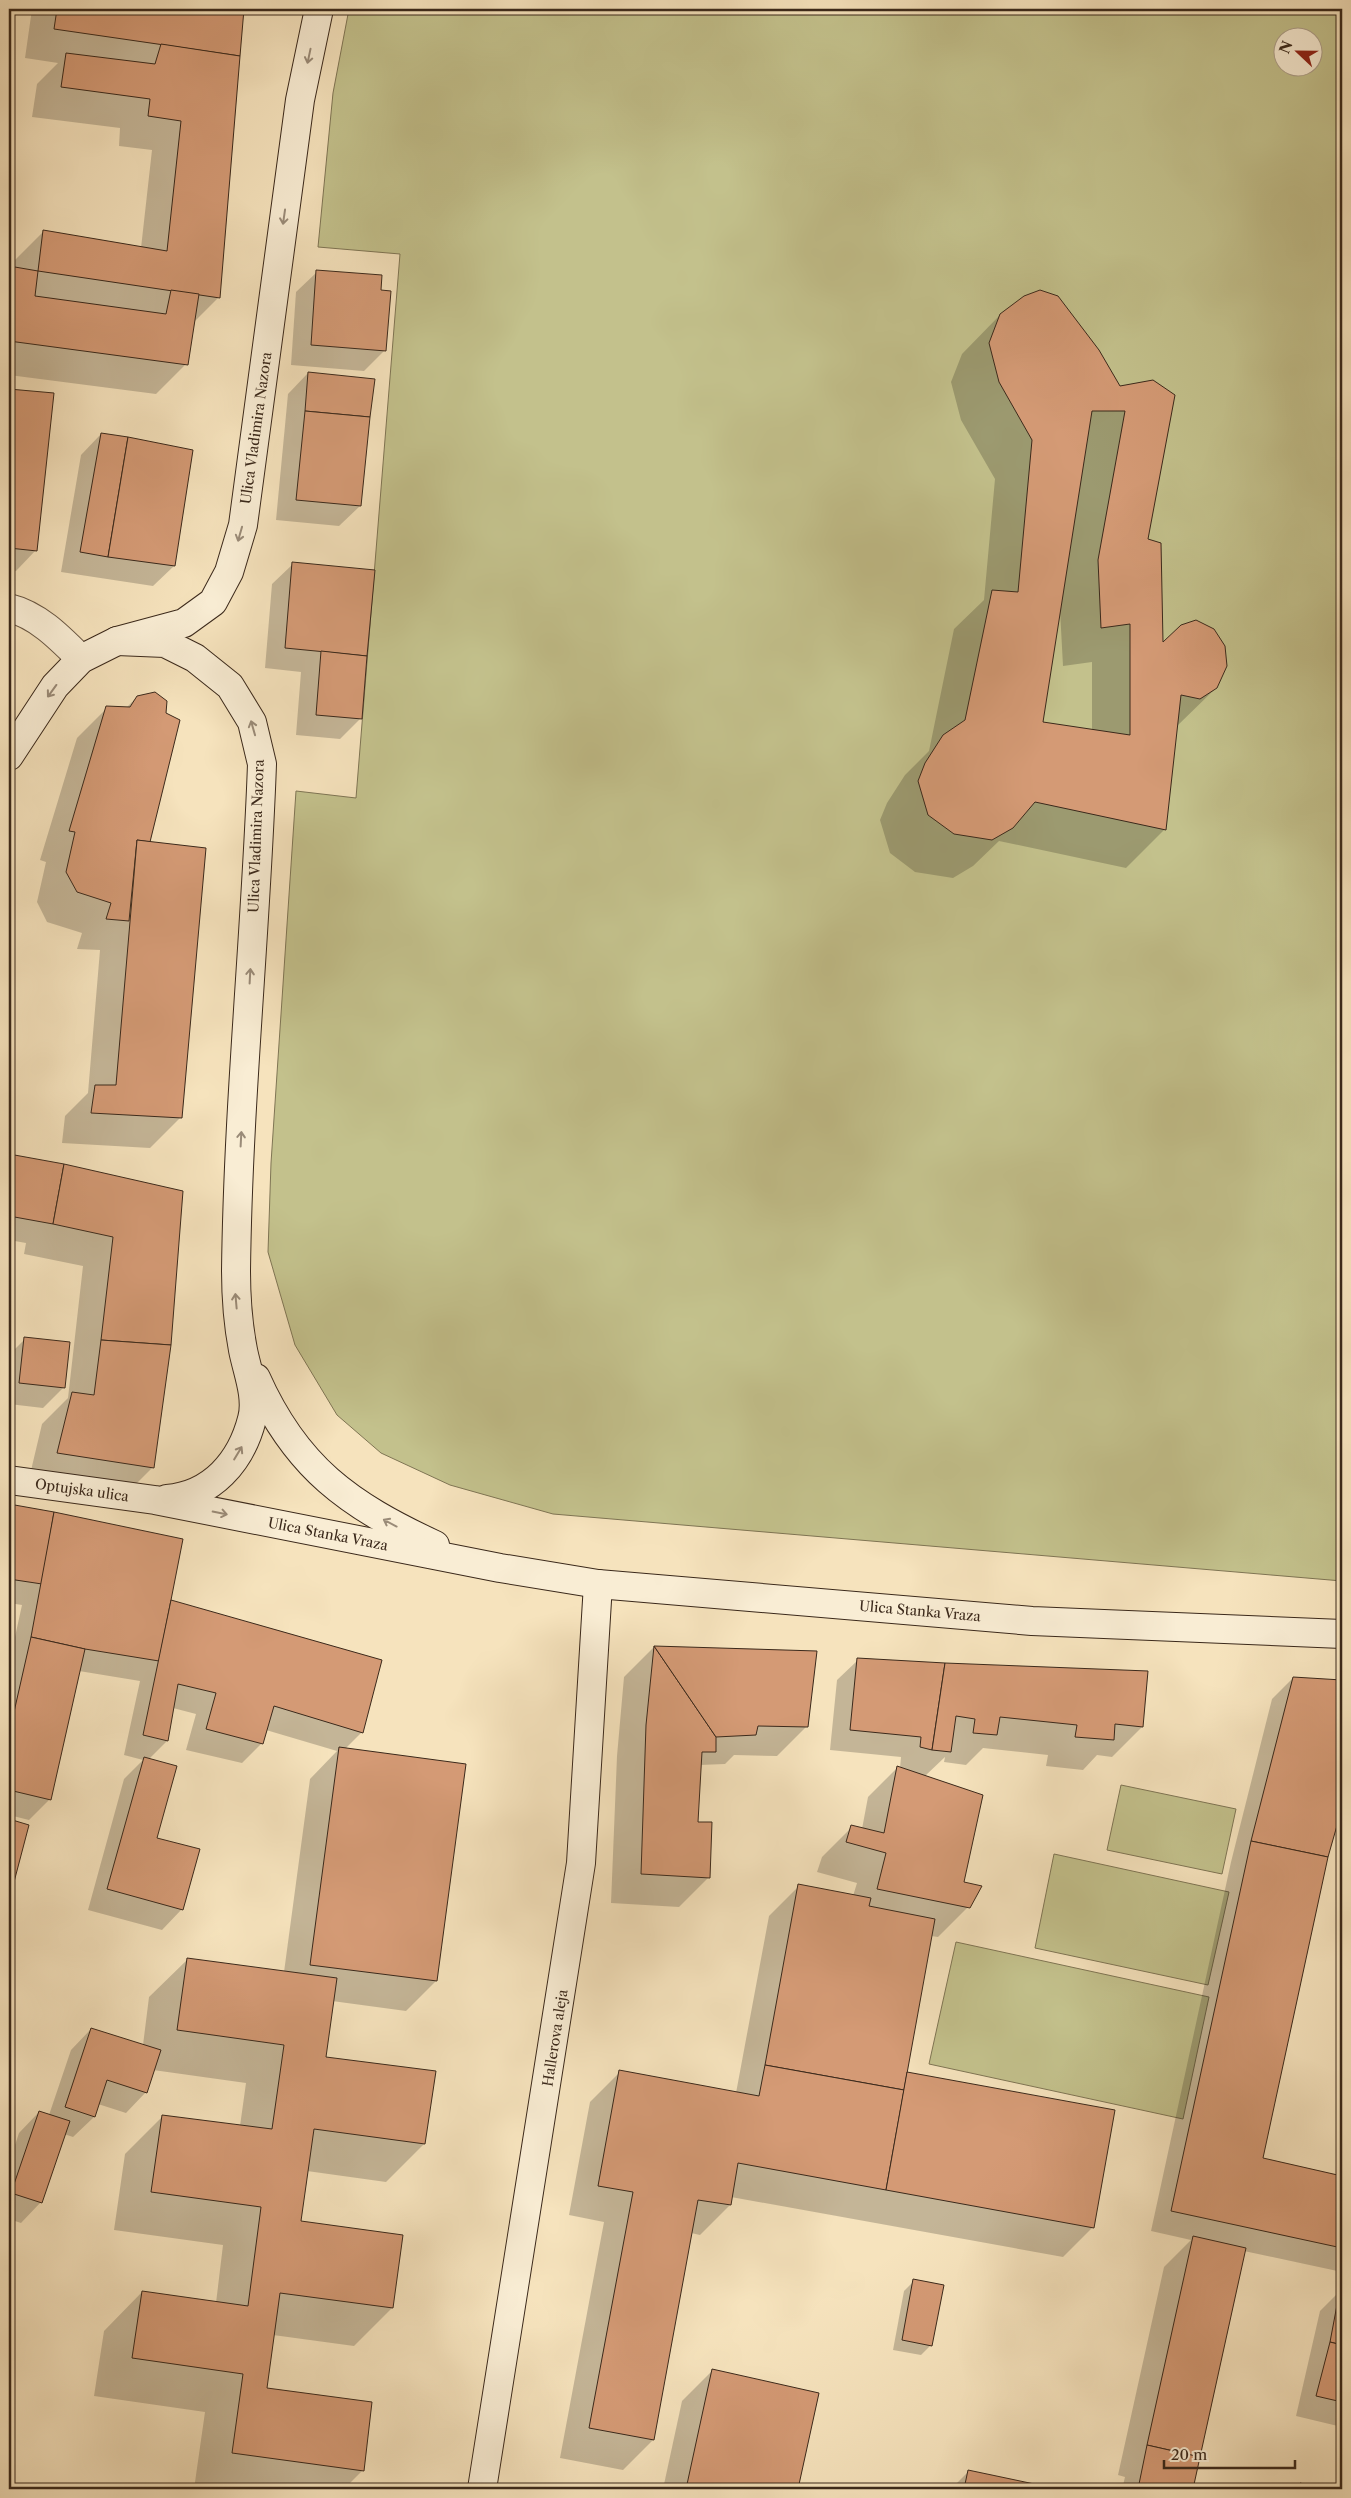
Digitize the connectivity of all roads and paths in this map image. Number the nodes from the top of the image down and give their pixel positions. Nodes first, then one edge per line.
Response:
1 (319, 9) edge
2 (9, 608) edge
3 (117, 641) junction
4 (81, 659) junction
5 (9, 756) edge
6 (242, 1349) junction
7 (9, 1480) edge
8 (155, 1500) junction
9 (500, 1568) junction
10 (598, 1584) junction
11 (1342, 1634) edge
12 (482, 2489) edge

1 -> 3 main road, Ulica Vladimira Nazora
2 - 4 main road
3 - 4 main road
6 -> 3 main road, Ulica Vladimira Nazora
4 -> 5 main road
8 -> 6 main road
9 -> 6 main road, Ulica Stanka Vraza
7 - 8 main road, Optujska ulica
8 -> 9 main road, Ulica Stanka Vraza
9 - 10 main road, Ulica Stanka Vraza
10 - 11 main road, Ulica Stanka Vraza
10 - 12 main road, Hallerova aleja

